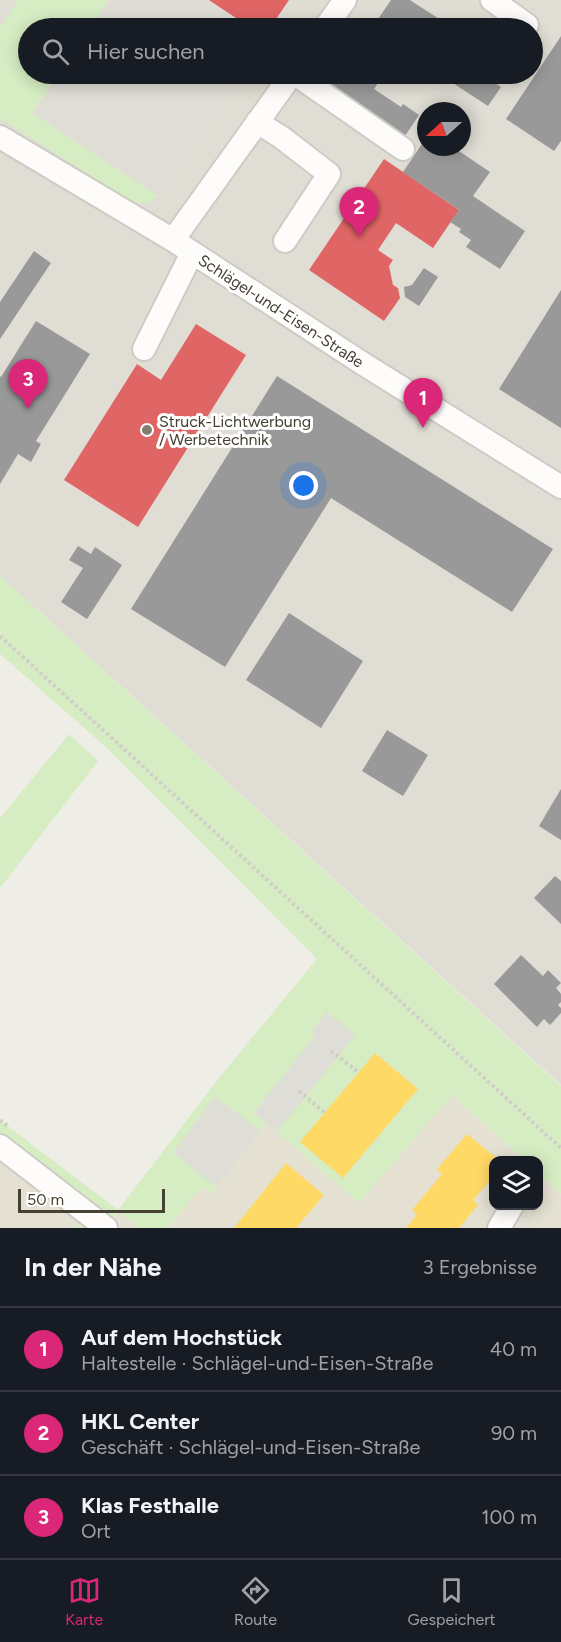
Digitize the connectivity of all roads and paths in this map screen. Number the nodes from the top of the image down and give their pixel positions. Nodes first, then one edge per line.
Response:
1 (345, 0) edge
2 (492, 0) edge
3 (332, 18) edge
4 (517, 18) edge
5 (286, 84) edge
6 (309, 84) edge
7 (257, 122) junction
8 (0, 137) edge
9 (404, 149) dead end
10 (173, 240) junction
11 (285, 241) dead end
12 (192, 253) junction
13 (144, 349) dead end
14 (561, 487) edge
15 (0, 636) edge
16 (331, 1051) dead end
17 (358, 1072) dead end
18 (299, 1092) dead end
19 (325, 1113) dead end
20 (0, 1146) edge
21 (561, 1148) edge
22 (510, 1210) edge
23 (106, 1228) edge
24 (499, 1228) edge

1 - 3 street
2 - 4 street
5 - 7 street
6 - 9 street
7 - 10 street
7 - 11 street
8 - 10 street, Schlägel-und-Eisen-Straße
10 - 12 street, Schlägel-und-Eisen-Straße
12 - 13 street
12 - 14 street, Schlägel-und-Eisen-Straße
15 - 21 path
16 - 17 path
18 - 19 path
20 - 23 street
22 - 24 street

